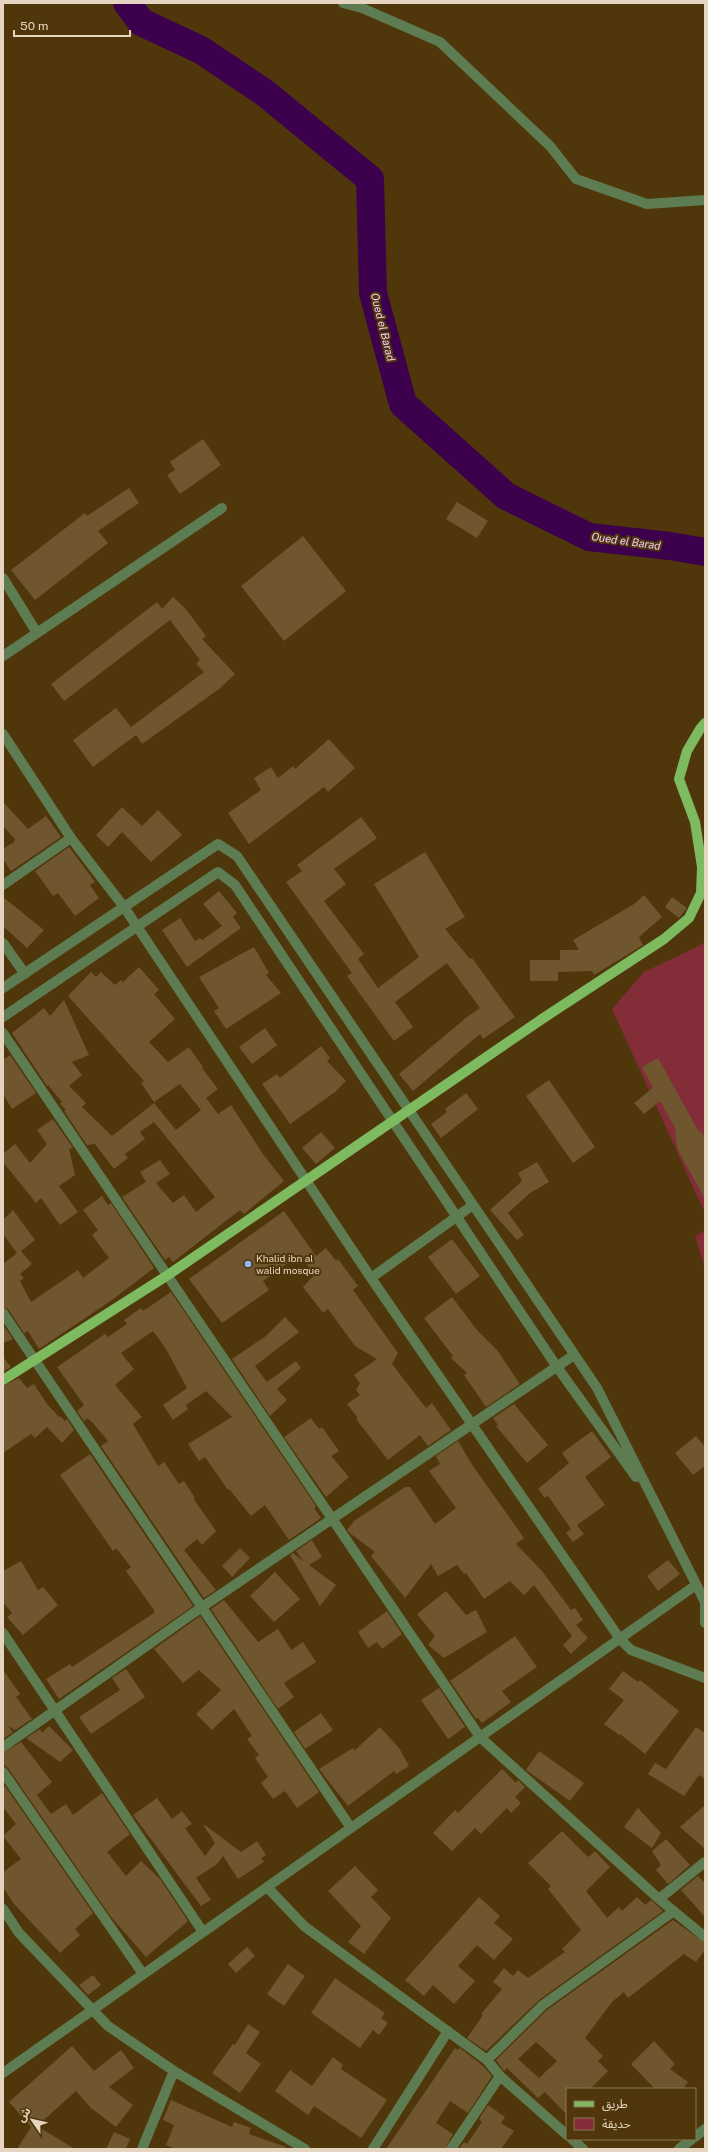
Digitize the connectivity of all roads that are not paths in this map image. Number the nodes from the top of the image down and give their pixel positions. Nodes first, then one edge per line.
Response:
1 (343, 3) edge
2 (705, 200) edge
3 (222, 508) dead end
4 (3, 578) edge
5 (37, 633) junction
6 (3, 656) edge
7 (705, 723) edge
8 (3, 734) edge
9 (72, 838) junction
10 (3, 885) edge
11 (124, 907) junction
12 (137, 926) junction
13 (3, 943) edge
14 (24, 974) junction
15 (3, 988) edge
16 (3, 1017) edge
17 (3, 1033) edge
18 (408, 1110) junction
19 (393, 1121) junction
20 (307, 1180) junction
21 (472, 1205) junction
22 (457, 1216) junction
23 (168, 1275) junction
24 (371, 1278) junction
25 (3, 1313) edge
26 (574, 1355) junction
27 (34, 1359) junction
28 (557, 1367) junction
29 (3, 1380) edge
30 (472, 1424) junction
31 (655, 1502) junction
32 (333, 1519) junction
33 (696, 1585) junction
34 (202, 1607) junction
35 (705, 1623) edge
36 (3, 1634) edge
37 (620, 1639) junction
38 (705, 1678) edge
39 (55, 1710) junction
40 (480, 1737) junction
41 (3, 1747) edge
42 (3, 1772) edge
43 (352, 1828) junction
44 (705, 1862) edge
45 (267, 1887) junction
46 (659, 1899) junction
47 (3, 1909) edge
48 (674, 1911) junction
49 (203, 1932) junction
50 (705, 1937) edge
51 (143, 1974) junction
52 (92, 2010) junction
53 (448, 2031) junction
54 (487, 2060) junction
55 (174, 2071) junction
56 (3, 2073) edge
57 (500, 2076) junction
58 (705, 2129) edge
59 (566, 2134) edge
60 (696, 2136) edge
61 (573, 2140) edge
62 (691, 2140) edge
63 (142, 2149) edge
64 (304, 2149) edge
65 (373, 2149) edge
66 (451, 2149) edge
67 (583, 2149) edge
68 (679, 2149) edge

1 - 2 street
3 - 5 street
4 - 5 street
5 - 6 street
7 - 18 main road
8 - 9 street
9 - 10 street
9 - 11 street
11 - 12 street
11 - 14 street
11 - 18 street
12 - 16 street
12 - 19 street
12 - 20 street
13 - 14 street
14 - 15 street
17 - 23 street
18 - 19 main road
18 - 21 street
19 - 20 main road
19 - 22 street
20 - 23 main road
20 - 24 street
21 - 22 street
21 - 26 street
22 - 24 street
22 - 28 street
23 - 27 main road
23 - 32 street
24 - 30 street
25 - 27 street
26 - 28 street
26 - 31 street
27 - 29 main road
27 - 34 street
28 - 30 street
28 - 31 street
30 - 32 street
30 - 37 street
31 - 33 street
32 - 34 street
32 - 40 street
33 - 35 street
33 - 37 street
34 - 39 street
34 - 43 street
36 - 39 street
37 - 38 street
37 - 40 street
39 - 41 street
39 - 49 street
40 - 43 street
40 - 46 street
42 - 51 street
43 - 45 street
44 - 46 street
45 - 49 street
45 - 53 street
46 - 48 street
47 - 52 street
48 - 50 street
48 - 54 street
49 - 51 street
51 - 52 street
52 - 55 street
52 - 56 street
53 - 54 street
53 - 65 street
54 - 57 street
55 - 63 street
55 - 64 street
57 - 59 street
57 - 66 street
58 - 60 street
61 - 67 street
62 - 68 street

